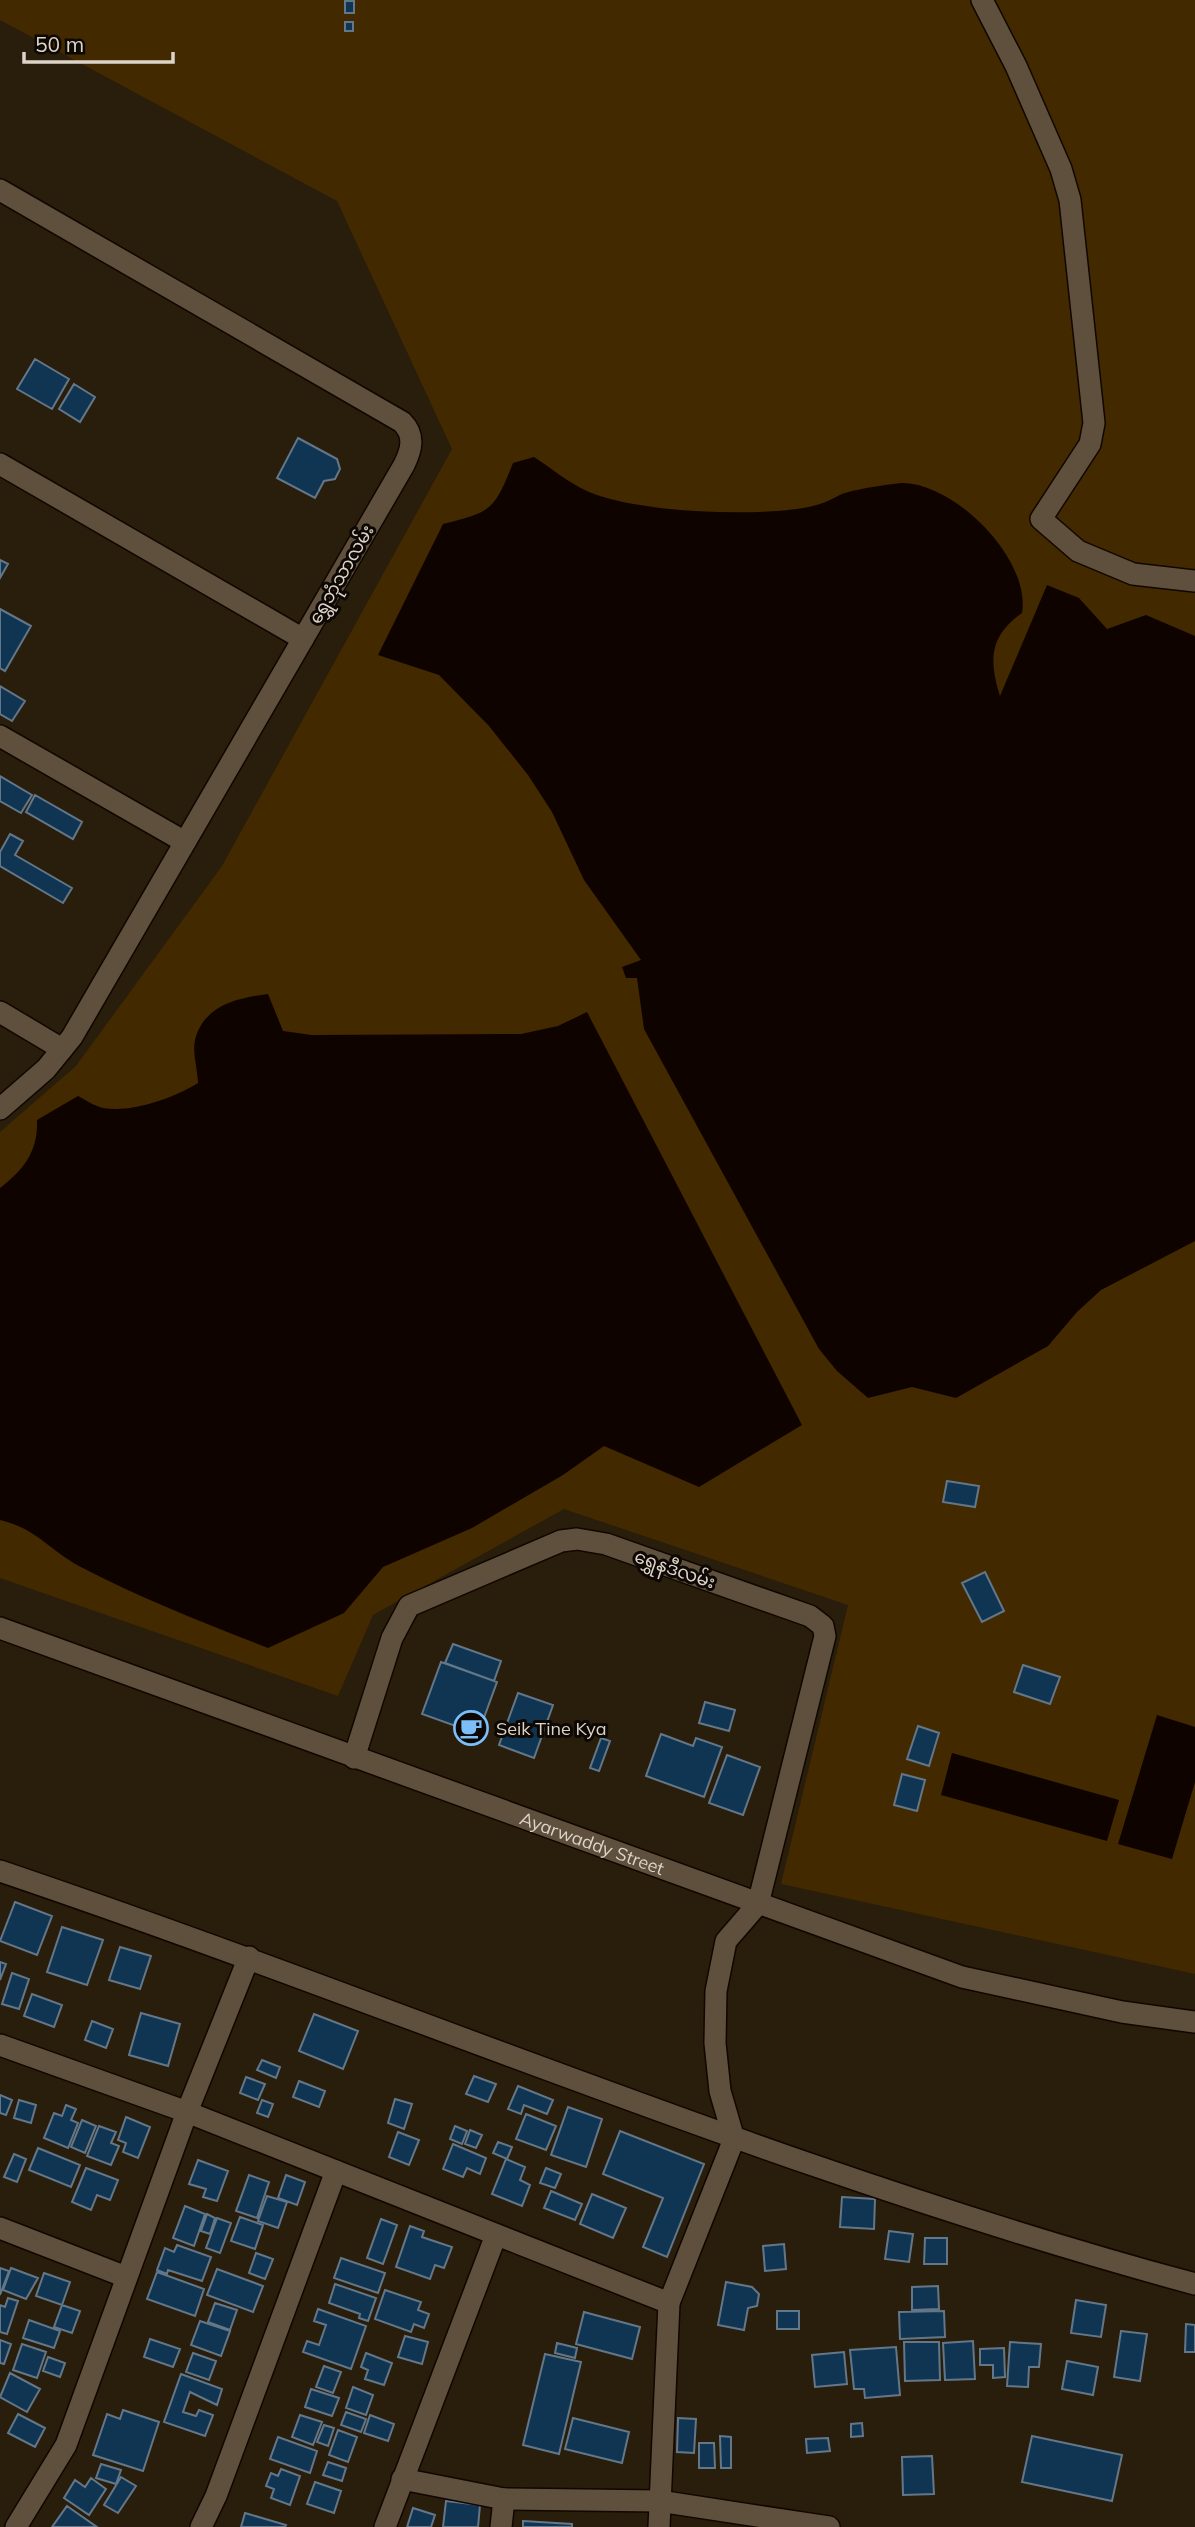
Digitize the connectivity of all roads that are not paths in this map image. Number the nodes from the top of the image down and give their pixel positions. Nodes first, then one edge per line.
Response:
1 (982, 0) edge
2 (0, 190) edge
3 (0, 464) edge
4 (1195, 581) edge
5 (303, 639) junction
6 (0, 736) edge
7 (185, 842) junction
8 (0, 1013) edge
9 (62, 1049) junction
10 (0, 1109) edge
11 (0, 1628) edge
12 (354, 1758) junction
13 (0, 1871) edge
14 (758, 1904) junction
15 (249, 1957) junction
16 (1195, 2022) edge
17 (0, 2045) edge
18 (187, 2112) junction
19 (734, 2139) junction
20 (336, 2171) junction
21 (0, 2228) edge
22 (496, 2235) junction
23 (126, 2277) junction
24 (1195, 2284) edge
25 (669, 2303) junction
26 (402, 2479) junction
27 (504, 2498) junction
28 (660, 2501) junction
29 (16, 2527) edge
30 (201, 2527) edge
31 (385, 2527) edge
32 (501, 2527) edge
33 (659, 2527) edge
34 (829, 2527) edge

1 - 4 street
2 - 5 street, ရွှေဘုံသာလမ်း
3 - 5 street
5 - 7 street, ရွှေဘုံသာလမ်း
6 - 7 street
7 - 9 street, ရွှေဘုံသာလမ်း
8 - 9 street
9 - 10 street, ရွှေဘုံသာလမ်း
11 - 12 street, Ayarwaddy Street
12 - 14 street, Ayarwaddy Street
12 - 14 street, ရွှေနဒီလမ်း
13 - 15 street
14 - 16 street, Ayarwaddy Street
14 - 19 street
15 - 18 street
15 - 19 street
17 - 18 street
18 - 20 street
18 - 23 street
19 - 24 street
19 - 25 street
20 - 22 street
20 - 30 street
21 - 23 street
22 - 25 street
22 - 26 street
23 - 29 street
25 - 28 street
26 - 27 street
26 - 31 street
27 - 28 street
27 - 32 street
28 - 33 street
28 - 34 street

